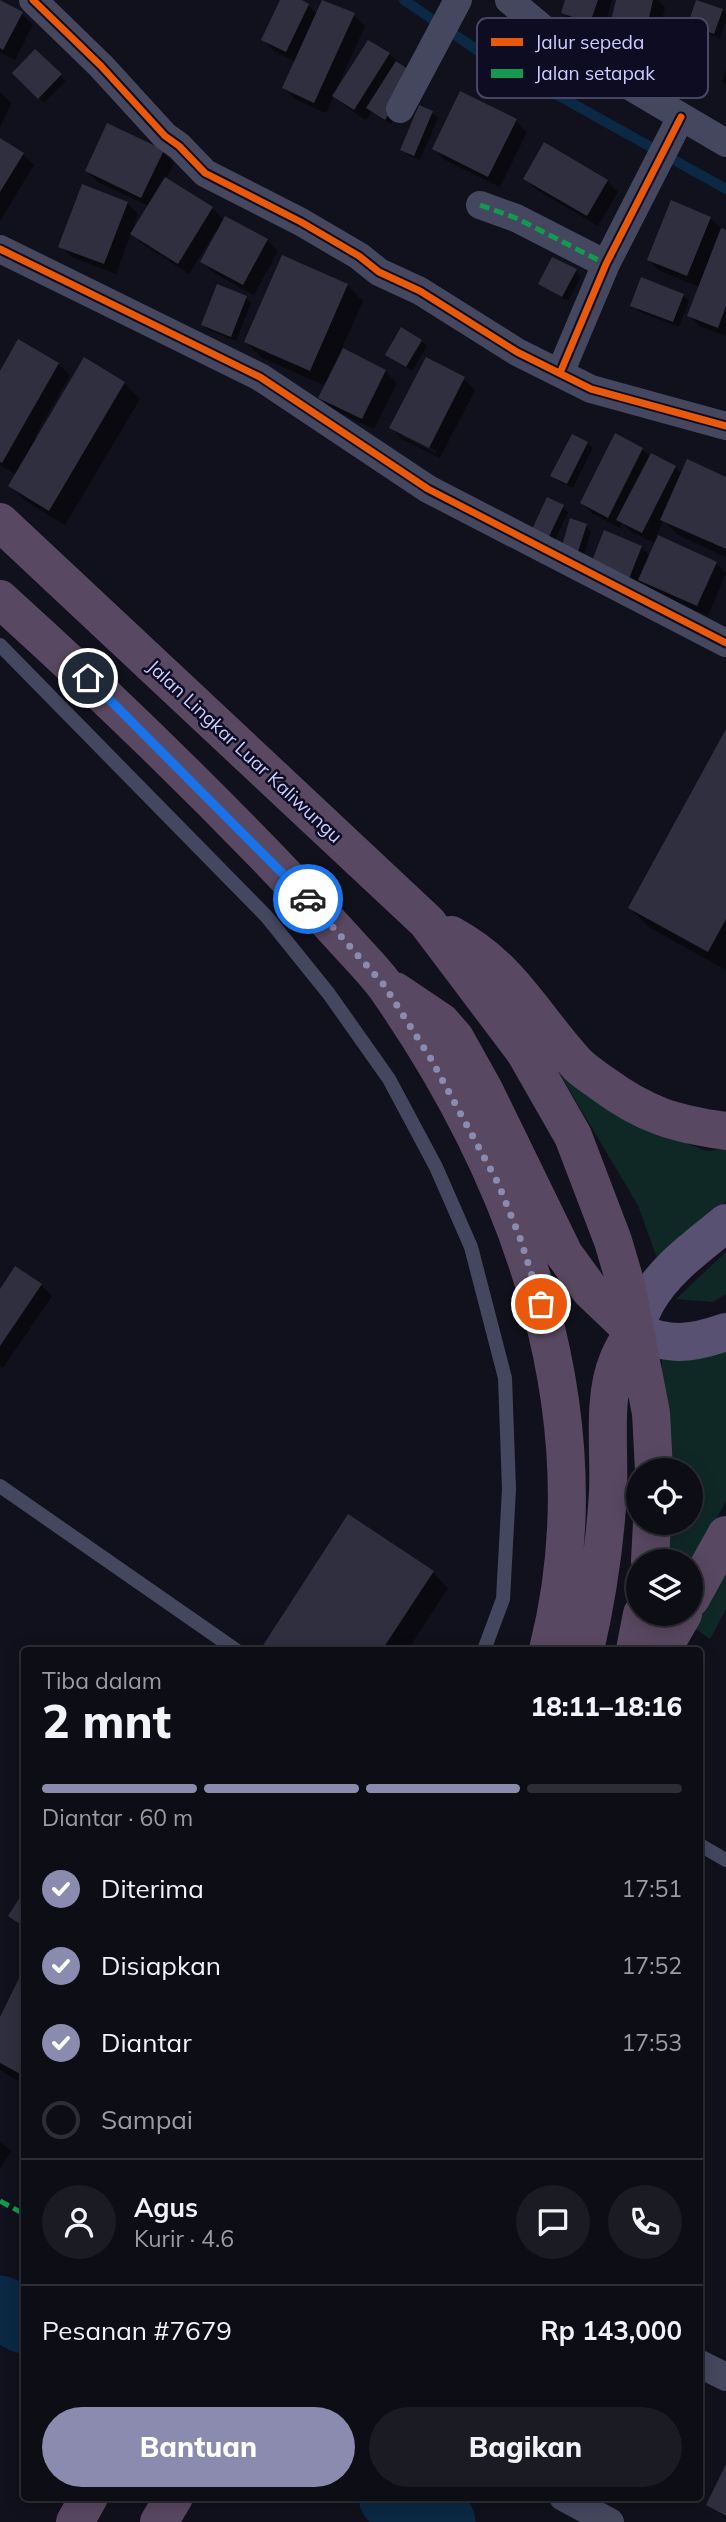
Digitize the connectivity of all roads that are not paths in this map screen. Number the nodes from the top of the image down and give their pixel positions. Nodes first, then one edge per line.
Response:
1 (33, 0) edge
2 (509, 0) edge
3 (457, 3) edge
4 (531, 18) edge
5 (643, 98) edge
6 (400, 109) dead end
7 (679, 121) junction
8 (726, 143) edge
9 (480, 205) dead end
10 (0, 249) edge
11 (606, 264) junction
12 (560, 373) junction
13 (726, 426) edge
14 (0, 522) edge
15 (0, 599) edge
16 (726, 643) edge
17 (0, 645) edge
18 (427, 922) junction
19 (384, 985) junction
20 (726, 1131) edge
21 (726, 1223) edge
22 (634, 1331) junction
23 (726, 1332) edge
24 (653, 1458) edge
25 (0, 1486) edge
26 (726, 1535) edge
27 (703, 1576) edge
28 (640, 1626) edge
29 (676, 1626) edge
30 (232, 1647) edge
31 (485, 1647) edge
32 (549, 1647) edge
33 (585, 1647) edge
34 (636, 1647) edge
35 (664, 1647) edge
36 (703, 1847) edge
37 (726, 1860) edge
38 (703, 2365) edge
39 (726, 2376) edge
40 (87, 2501) edge
41 (172, 2501) edge
42 (571, 2501) edge
43 (75, 2522) edge
44 (159, 2522) edge
45 (610, 2522) edge

1 - 12 street
2 - 4 street
3 - 6 street
5 - 7 street
7 - 8 street
7 - 11 street
9 - 11 street
10 - 16 street
11 - 12 street
12 - 13 street
14 - 18 highway, Jalan Lingkar Luar Kaliwungu
15 - 19 highway
17 - 31 lane
18 - 20 highway
18 - 22 highway
19 - 22 highway
19 - 32 highway
21 - 22 main road
22 - 23 main road
22 - 24 highway
22 - 33 highway
25 - 30 lane
26 - 27 highway
28 - 34 highway
29 - 35 highway
36 - 37 lane
38 - 39 street
40 - 43 highway
41 - 44 highway
42 - 45 street

